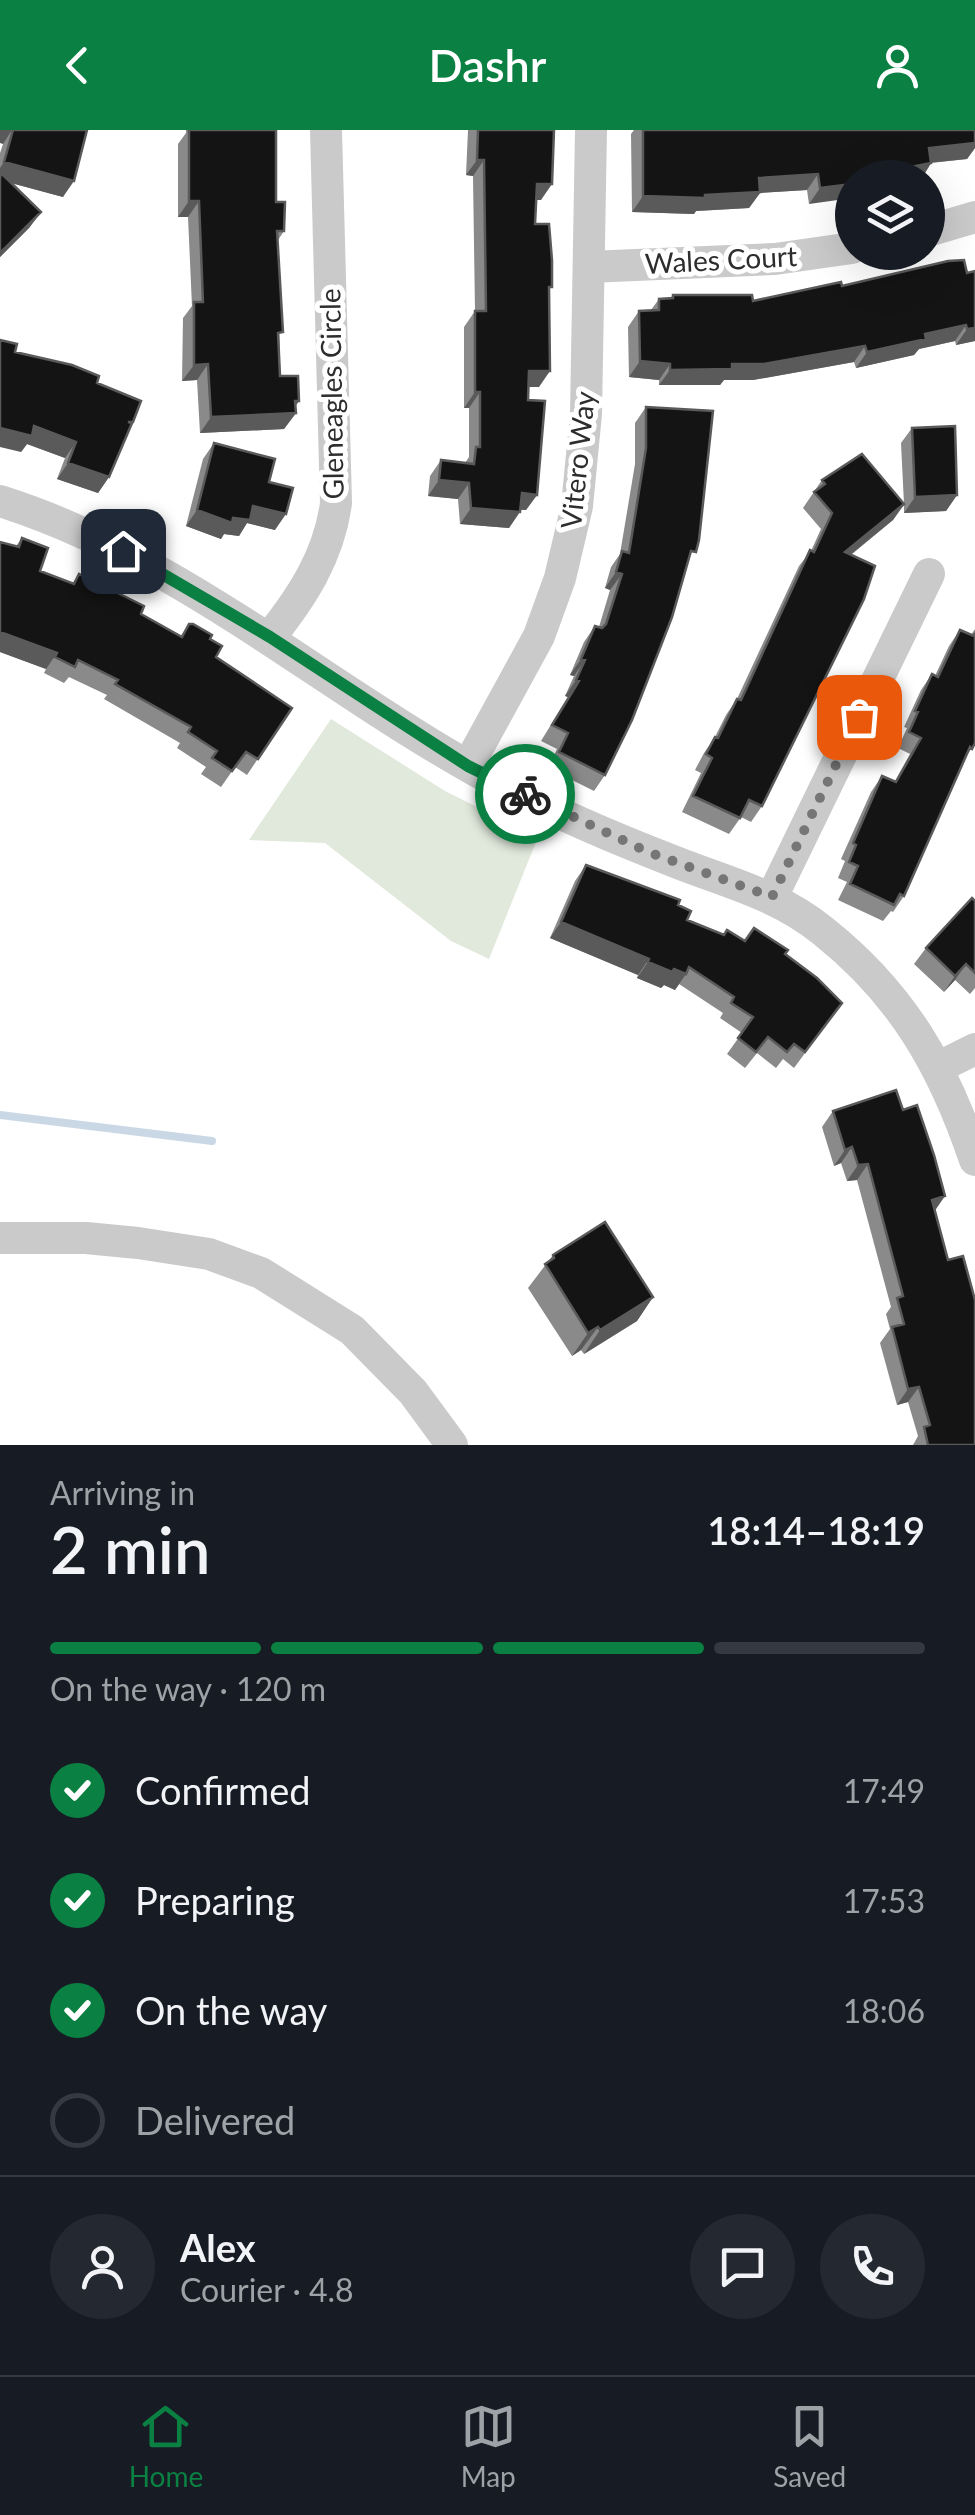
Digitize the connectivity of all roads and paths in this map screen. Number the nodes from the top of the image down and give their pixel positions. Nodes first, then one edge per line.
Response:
1 (326, 130) edge
2 (591, 130) edge
3 (975, 217) edge
4 (945, 226) edge
5 (835, 250) edge
6 (590, 267) junction
7 (0, 501) edge
8 (929, 574) dead end
9 (270, 637) junction
10 (468, 766) junction
11 (772, 897) junction
12 (975, 1049) edge
13 (939, 1067) junction
14 (975, 1160) edge
15 (0, 1238) edge
16 (452, 1445) edge

1 - 9 street, Gleneagles Circle
2 - 6 street, Vitero Way
3 - 4 street
5 - 6 street, Wales Court
6 - 10 street, Vitero Way
7 - 9 street
8 - 11 street
9 - 10 street
10 - 11 street
11 - 13 street
12 - 13 street
13 - 14 street
15 - 16 street

